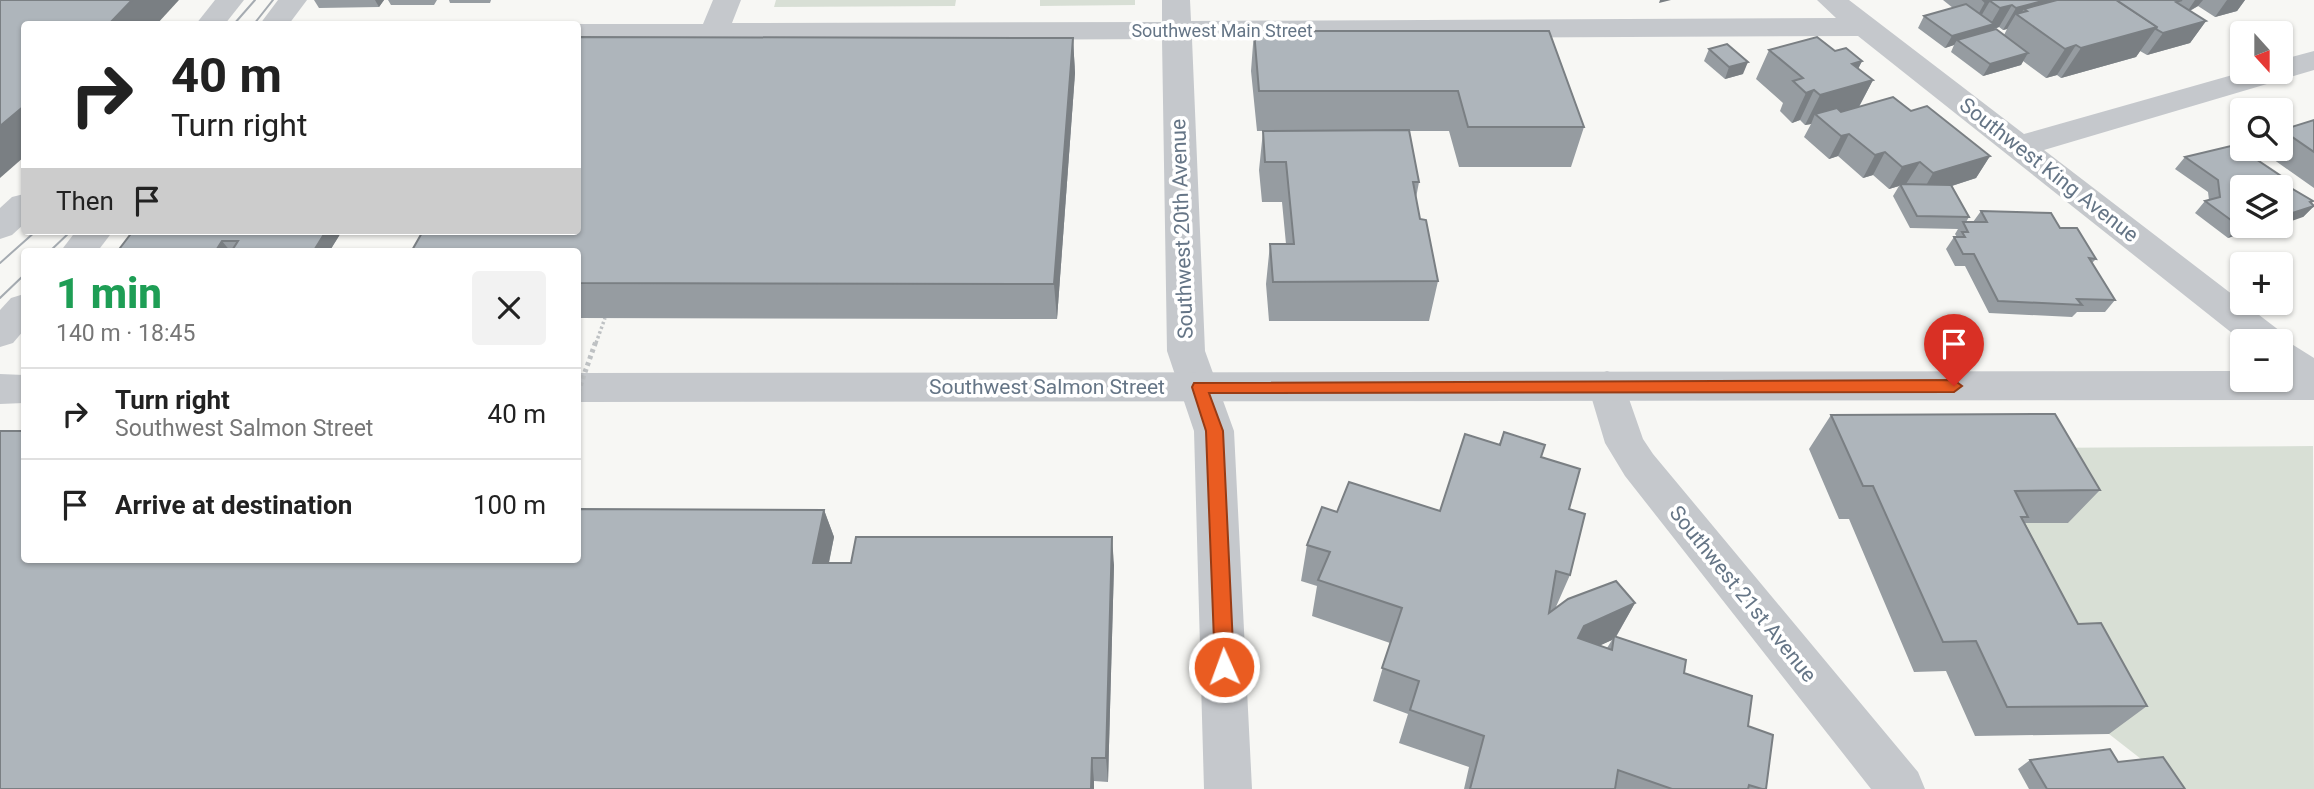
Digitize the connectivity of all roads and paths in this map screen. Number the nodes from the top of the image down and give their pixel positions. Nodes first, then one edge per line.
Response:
1 (230, 0) edge
2 (293, 0) edge
3 (727, 0) edge
4 (1831, 0) edge
5 (1177, 15) edge
6 (212, 21) edge
7 (276, 21) edge
8 (1866, 27) junction
9 (581, 33) edge
10 (715, 33) junction
11 (2314, 61) edge
12 (2293, 67) edge
13 (2234, 84) edge
14 (2020, 146) junction
15 (21, 208) edge
16 (0, 227) edge
17 (92, 235) edge
18 (81, 248) edge
19 (21, 310) edge
20 (605, 318) edge
21 (2252, 329) edge
22 (0, 333) edge
23 (2293, 362) edge
24 (2314, 379) edge
25 (581, 382) edge
26 (2314, 385) edge
27 (1607, 386) junction
28 (1199, 387) junction
29 (0, 389) edge
30 (21, 389) edge
31 (581, 390) edge
32 (1228, 789) edge
33 (1901, 789) edge

1 - 6 street
2 - 7 street
3 - 10 street
4 - 8 street, Southwest King Avenue
5 - 8 street, Southwest Main Street
5 - 10 street, Southwest Main Street
5 - 28 street, Southwest 20th Avenue
8 - 14 street, Southwest King Avenue
9 - 10 street, Southwest Main Street
11 - 12 street
13 - 14 street
14 - 21 street, Southwest King Avenue
15 - 16 street
17 - 18 street
19 - 22 street
20 - 25 path, bridge
23 - 24 street
26 - 27 street, Southwest Salmon Street
27 - 28 street, Southwest Salmon Street
27 - 33 street, Southwest 21st Avenue
28 - 31 street, Southwest Salmon Street
28 - 32 street, Southwest 20th Avenue
29 - 30 street

